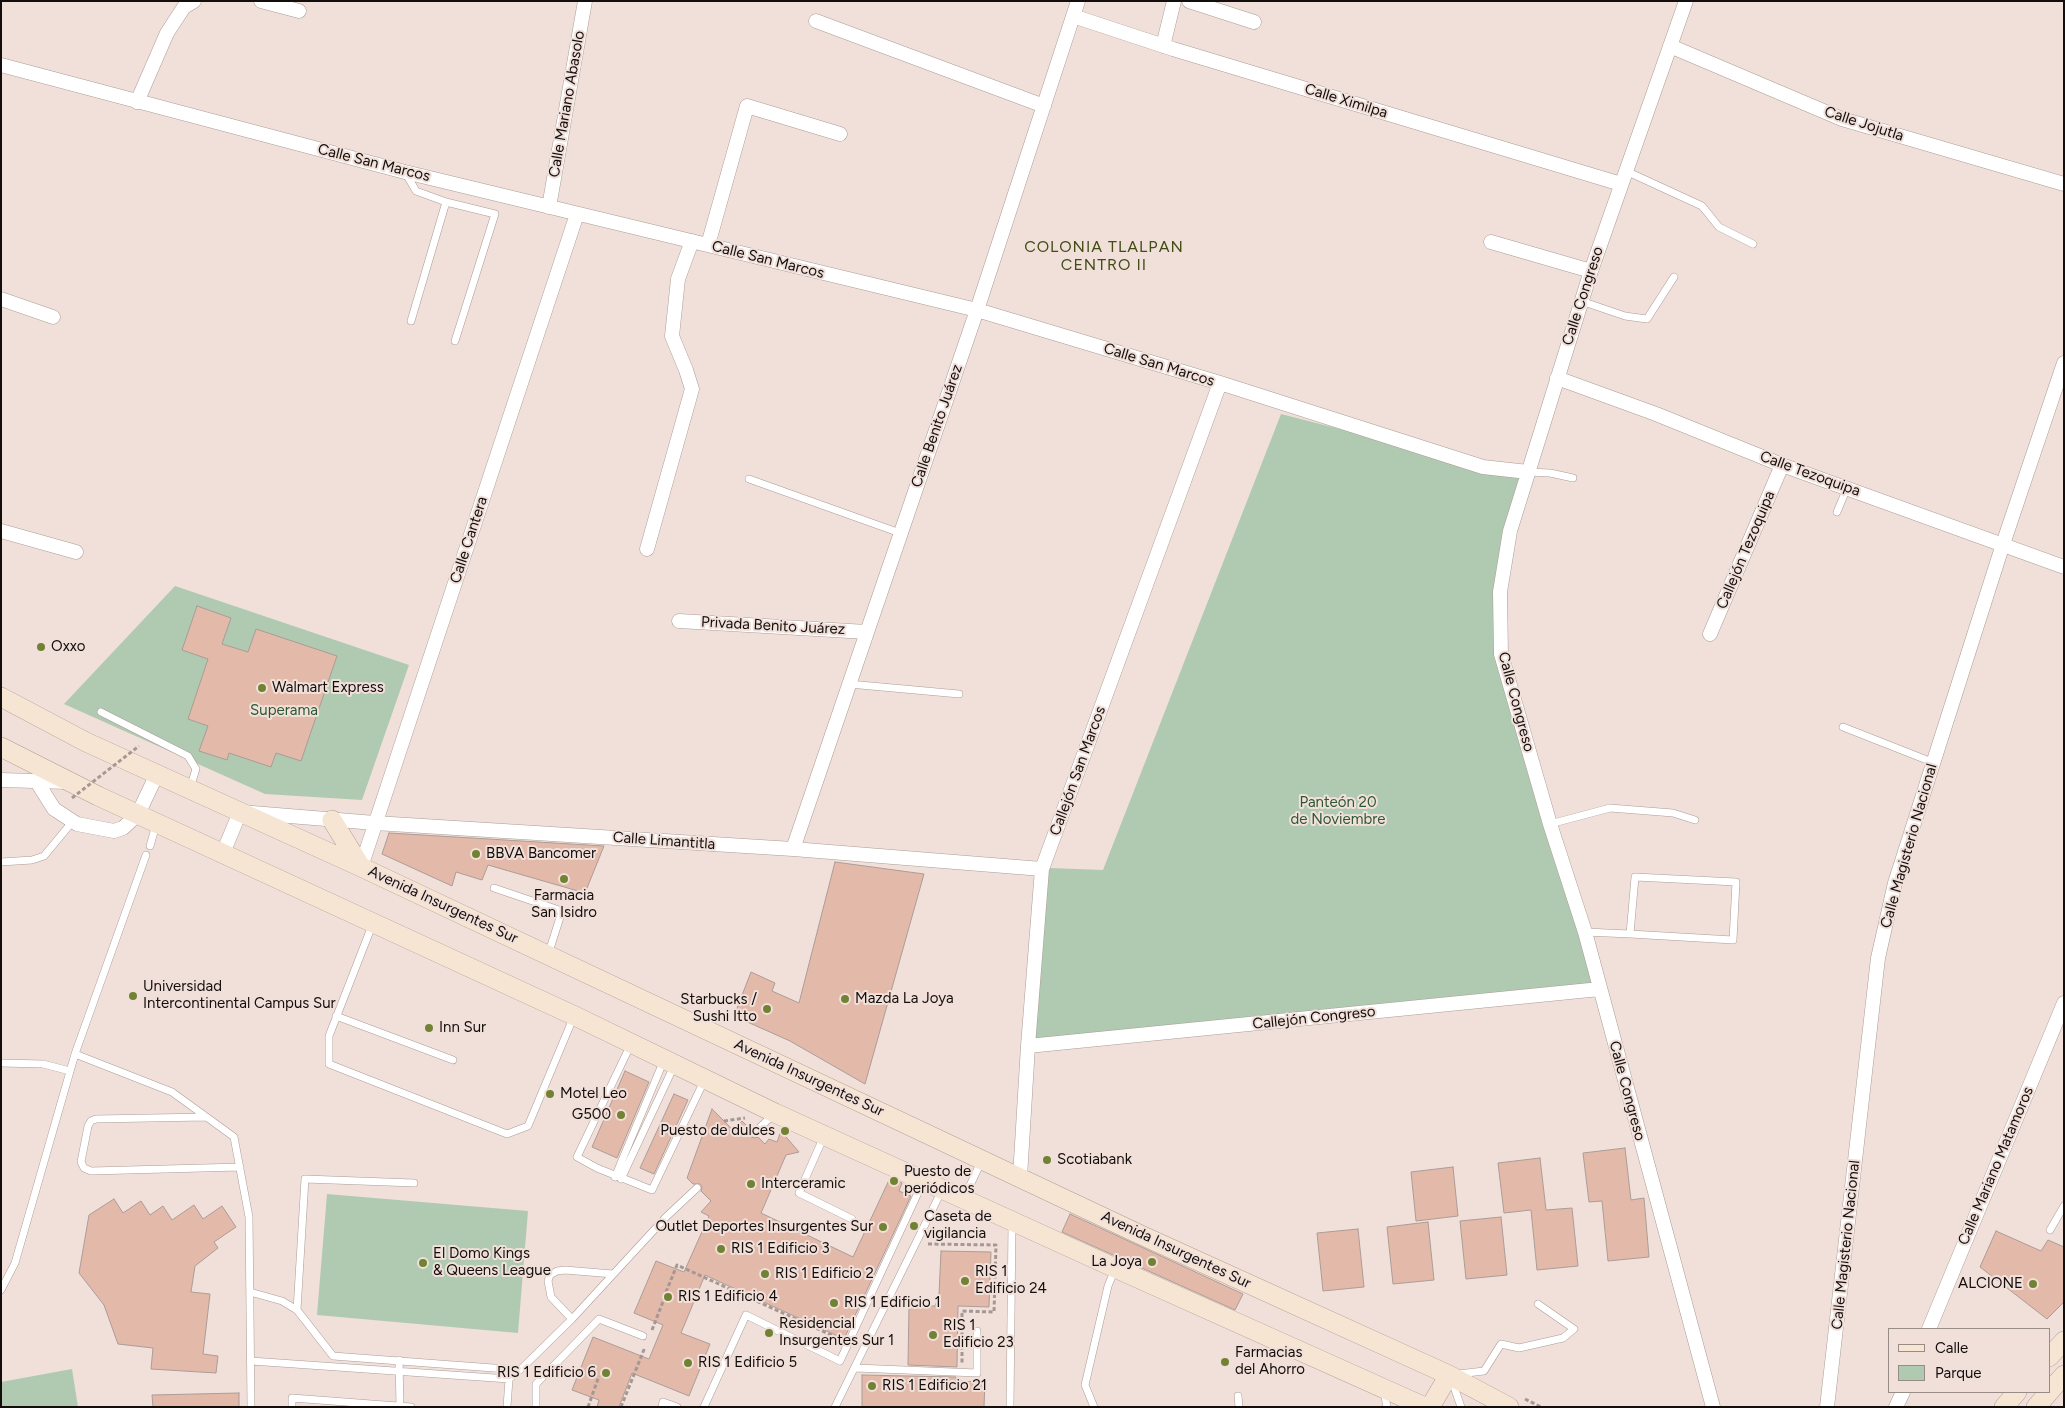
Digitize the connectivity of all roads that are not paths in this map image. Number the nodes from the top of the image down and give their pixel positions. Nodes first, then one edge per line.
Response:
1 (194, 1) edge
2 (261, 1) edge
3 (585, 1) edge
4 (1078, 1) edge
5 (1174, 1) edge
6 (1189, 1) edge
7 (1686, 1) edge
8 (299, 11) dead end
9 (1073, 16) junction
10 (816, 21) dead end
11 (1254, 22) dead end
12 (1163, 46) junction
13 (1670, 46) junction
14 (1, 65) edge
15 (137, 102) junction
16 (1044, 106) junction
17 (840, 134) dead end
18 (405, 172) junction
19 (1623, 178) junction
20 (2064, 184) edge
21 (446, 202) junction
22 (550, 207) junction
23 (577, 214) junction
24 (692, 241) junction
25 (1491, 242) dead end
26 (1753, 244) dead end
27 (708, 245) junction
28 (1591, 271) junction
29 (1674, 277) dead end
30 (1, 299) edge
31 (1581, 300) junction
32 (977, 310) junction
33 (53, 317) dead end
34 (410, 321) dead end
35 (455, 342) dead end
36 (2064, 363) edge
37 (1557, 378) junction
38 (1220, 383) junction
39 (1782, 465) junction
40 (1528, 472) junction
41 (1574, 478) dead end
42 (749, 479) dead end
43 (1847, 488) junction
44 (1837, 512) dead end
45 (1, 531) edge
46 (900, 533) junction
47 (2003, 544) junction
48 (647, 549) dead end
49 (76, 552) dead end
50 (2064, 567) edge
51 (679, 621) dead end
52 (868, 632) junction
53 (1710, 634) dead end
54 (849, 684) junction
55 (959, 694) dead end
56 (1, 697) edge
57 (101, 712) dead end
58 (1843, 727) dead end
59 (1, 747) edge
60 (1932, 762) junction
61 (157, 774) junction
62 (1, 780) edge
63 (37, 782) junction
64 (190, 789) junction
65 (71, 790) junction
66 (240, 812) junction
67 (138, 814) junction
68 (332, 820) junction
69 (1696, 820) dead end
70 (73, 821) junction
71 (156, 823) junction
72 (375, 823) junction
73 (1550, 824) junction
74 (150, 846) dead end
75 (793, 849) junction
76 (223, 853) junction
77 (146, 855) dead end
78 (1, 862) edge
79 (361, 867) junction
80 (1042, 870) junction
81 (494, 888) dead end
82 (373, 923) junction
83 (1585, 932) junction
84 (1630, 934) junction
85 (548, 955) junction
86 (1600, 990) junction
87 (2064, 1003) edge
88 (336, 1016) junction
89 (574, 1016) junction
90 (631, 1044) junction
91 (1028, 1046) junction
92 (75, 1054) junction
93 (453, 1060) dead end
94 (1, 1063) edge
95 (669, 1063) junction
96 (70, 1070) junction
97 (704, 1080) junction
98 (775, 1113) junction
99 (206, 1117) junction
100 (754, 1133) dead end
101 (825, 1135) junction
102 (982, 1160) junction
103 (240, 1167) junction
104 (618, 1178) junction
105 (1020, 1178) junction
106 (924, 1180) junction
107 (414, 1183) dead end
108 (697, 1188) dead end
109 (943, 1188) junction
110 (964, 1198) junction
111 (2064, 1206) edge
112 (852, 1219) dead end
113 (1012, 1220) junction
114 (2050, 1230) dead end
115 (1115, 1268) junction
116 (613, 1274) junction
117 (1, 1290) edge
118 (250, 1292) junction
119 (1538, 1304) dead end
120 (297, 1310) junction
121 (572, 1319) junction
122 (1929, 1328) edge
123 (977, 1331) dead end
124 (646, 1336) road end
125 (2064, 1341) edge
126 (333, 1356) junction
127 (2050, 1356) edge
128 (399, 1360) junction
129 (251, 1361) junction
130 (333, 1366) junction
131 (856, 1368) junction
132 (520, 1370) junction
133 (398, 1371) junction
134 (1449, 1375) junction
135 (2064, 1375) edge
136 (509, 1379) junction
137 (1383, 1387) junction
138 (2050, 1391) edge
139 (1903, 1393) edge
140 (2016, 1393) edge
141 (2048, 1393) edge
142 (1238, 1396) dead end
143 (1514, 1402) edge
144 (400, 1406) edge
145 (251, 1407) edge
146 (292, 1407) edge
147 (411, 1407) edge
148 (507, 1407) edge
149 (536, 1407) edge
150 (662, 1407) edge
151 (677, 1407) edge
152 (704, 1407) edge
153 (835, 1407) edge
154 (1010, 1407) edge
155 (1094, 1407) edge
156 (1239, 1407) edge
157 (1387, 1407) edge
158 (1425, 1407) edge
159 (1430, 1407) edge
160 (1461, 1407) edge
161 (1713, 1407) edge
162 (1827, 1407) edge
163 (1896, 1407) edge
164 (2004, 1407) edge
165 (2036, 1407) edge

1 - 15 street
2 - 8 street
3 - 22 street, Calle Mariano Abasolo
4 - 9 street, Calle Benito Juárez
5 - 12 street
6 - 11 street
7 - 13 street, Calle Congreso
9 - 12 street, Calle Ximilpa
9 - 16 street, Calle Benito Juárez
10 - 16 street
12 - 19 street, Calle Ximilpa
13 - 19 street, Calle Congreso
13 - 20 street, Calle Jojutla
14 - 15 street, Calle San Marcos
15 - 18 street, Calle San Marcos
16 - 32 street, Calle Benito Juárez
17 - 27 street
18 - 21 lane
18 - 22 street, Calle San Marcos
19 - 26 lane
19 - 28 street, Calle Congreso
21 - 34 lane
21 - 35 lane
22 - 23 street, Calle San Marcos
23 - 24 street, Calle San Marcos
23 - 72 street, Calle Cantera
24 - 27 street, Calle San Marcos
24 - 48 street
25 - 28 street
27 - 32 street, Calle San Marcos
28 - 31 street, Calle Congreso
29 - 31 lane
30 - 33 street
31 - 37 street, Calle Congreso
32 - 38 street, Calle San Marcos
32 - 46 street, Calle Benito Juárez
36 - 47 street, Calle Magisterio Nacional
37 - 39 street, Calle Tezoquipa
37 - 40 street, Calle Congreso
38 - 40 street, Calle San Marcos
38 - 80 street, Callejón San Marcos
39 - 43 street, Calle Tezoquipa
39 - 53 street, Callejón Tezoquipa
40 - 41 lane
40 - 73 street, Calle Congreso
42 - 46 lane
43 - 44 lane
43 - 47 street, Calle Tezoquipa
45 - 49 street
46 - 52 street, Calle Benito Juárez
47 - 50 street, Calle Tezoquipa
47 - 60 street, Calle Magisterio Nacional
51 - 52 street, Privada Benito Juárez
52 - 54 street, Calle Benito Juárez
54 - 55 lane
54 - 75 street, Calle Benito Juárez
56 - 61 main road, Avenida Insurgentes Sur
57 - 64 lane
58 - 60 lane
59 - 65 main road
60 - 162 street, Calle Magisterio Nacional
61 - 64 main road, Avenida Insurgentes Sur
61 - 67 street
62 - 63 street
63 - 65 street
63 - 70 street
64 - 66 main road, Avenida Insurgentes Sur
65 - 67 main road
66 - 68 street, Calle Limantitla
66 - 76 street
66 - 79 main road, Avenida Insurgentes Sur
67 - 70 street
67 - 71 main road
68 - 72 street, Calle Limantitla
68 - 79 main road
69 - 73 lane
70 - 78 lane
71 - 74 lane
71 - 76 main road
72 - 75 street, Calle Limantitla
72 - 79 street, Calle Cantera
73 - 83 street, Calle Congreso
75 - 80 street, Calle Limantitla
76 - 82 main road
77 - 92 lane
79 - 85 main road, Avenida Insurgentes Sur
80 - 91 street, Callejón San Marcos
81 - 85 lane
82 - 88 lane
82 - 89 main road
83 - 84 lane
83 - 86 street, Calle Congreso
84 - 84 lane
85 - 102 main road, Avenida Insurgentes Sur
86 - 91 street, Callejón Congreso
86 - 161 street, Calle Congreso
87 - 122 street, Calle Mariano Matamoros
88 - 89 lane
88 - 93 lane
89 - 90 main road
90 - 95 main road
90 - 104 lane
91 - 105 street, Callejón San Marcos
92 - 96 lane
92 - 99 lane
94 - 96 lane
95 - 97 main road
95 - 104 lane
95 - 104 lane
96 - 117 lane
97 - 98 main road
97 - 104 lane
98 - 100 lane
98 - 101 main road
99 - 103 lane
99 - 103 lane
101 - 106 main road
101 - 112 lane
102 - 105 main road, Avenida Insurgentes Sur
102 - 110 lane
103 - 118 lane
105 - 134 main road, Avenida Insurgentes Sur
106 - 109 main road
106 - 152 lane
107 - 120 lane
108 - 116 lane
109 - 110 main road
109 - 131 lane
110 - 113 main road
111 - 114 lane
113 - 115 main road
113 - 154 lane
115 - 137 main road
115 - 155 lane
116 - 121 lane
116 - 121 lane
118 - 120 lane
118 - 129 lane
119 - 134 lane
120 - 126 lane
121 - 132 lane
123 - 131 lane
124 - 149 lane
125 - 127 main road
126 - 128 lane
126 - 130 lane
128 - 132 lane
128 - 133 lane
129 - 130 lane
129 - 145 lane
130 - 133 lane
131 - 153 lane
132 - 136 lane
133 - 136 lane
133 - 144 lane
134 - 143 main road, Avenida Insurgentes Sur
134 - 159 main road
134 - 160 lane
135 - 138 main road
136 - 148 lane
137 - 157 lane
137 - 158 main road
139 - 163 street
140 - 164 main road
141 - 165 main road
142 - 156 lane
144 - 146 lane
144 - 147 lane
150 - 151 lane

